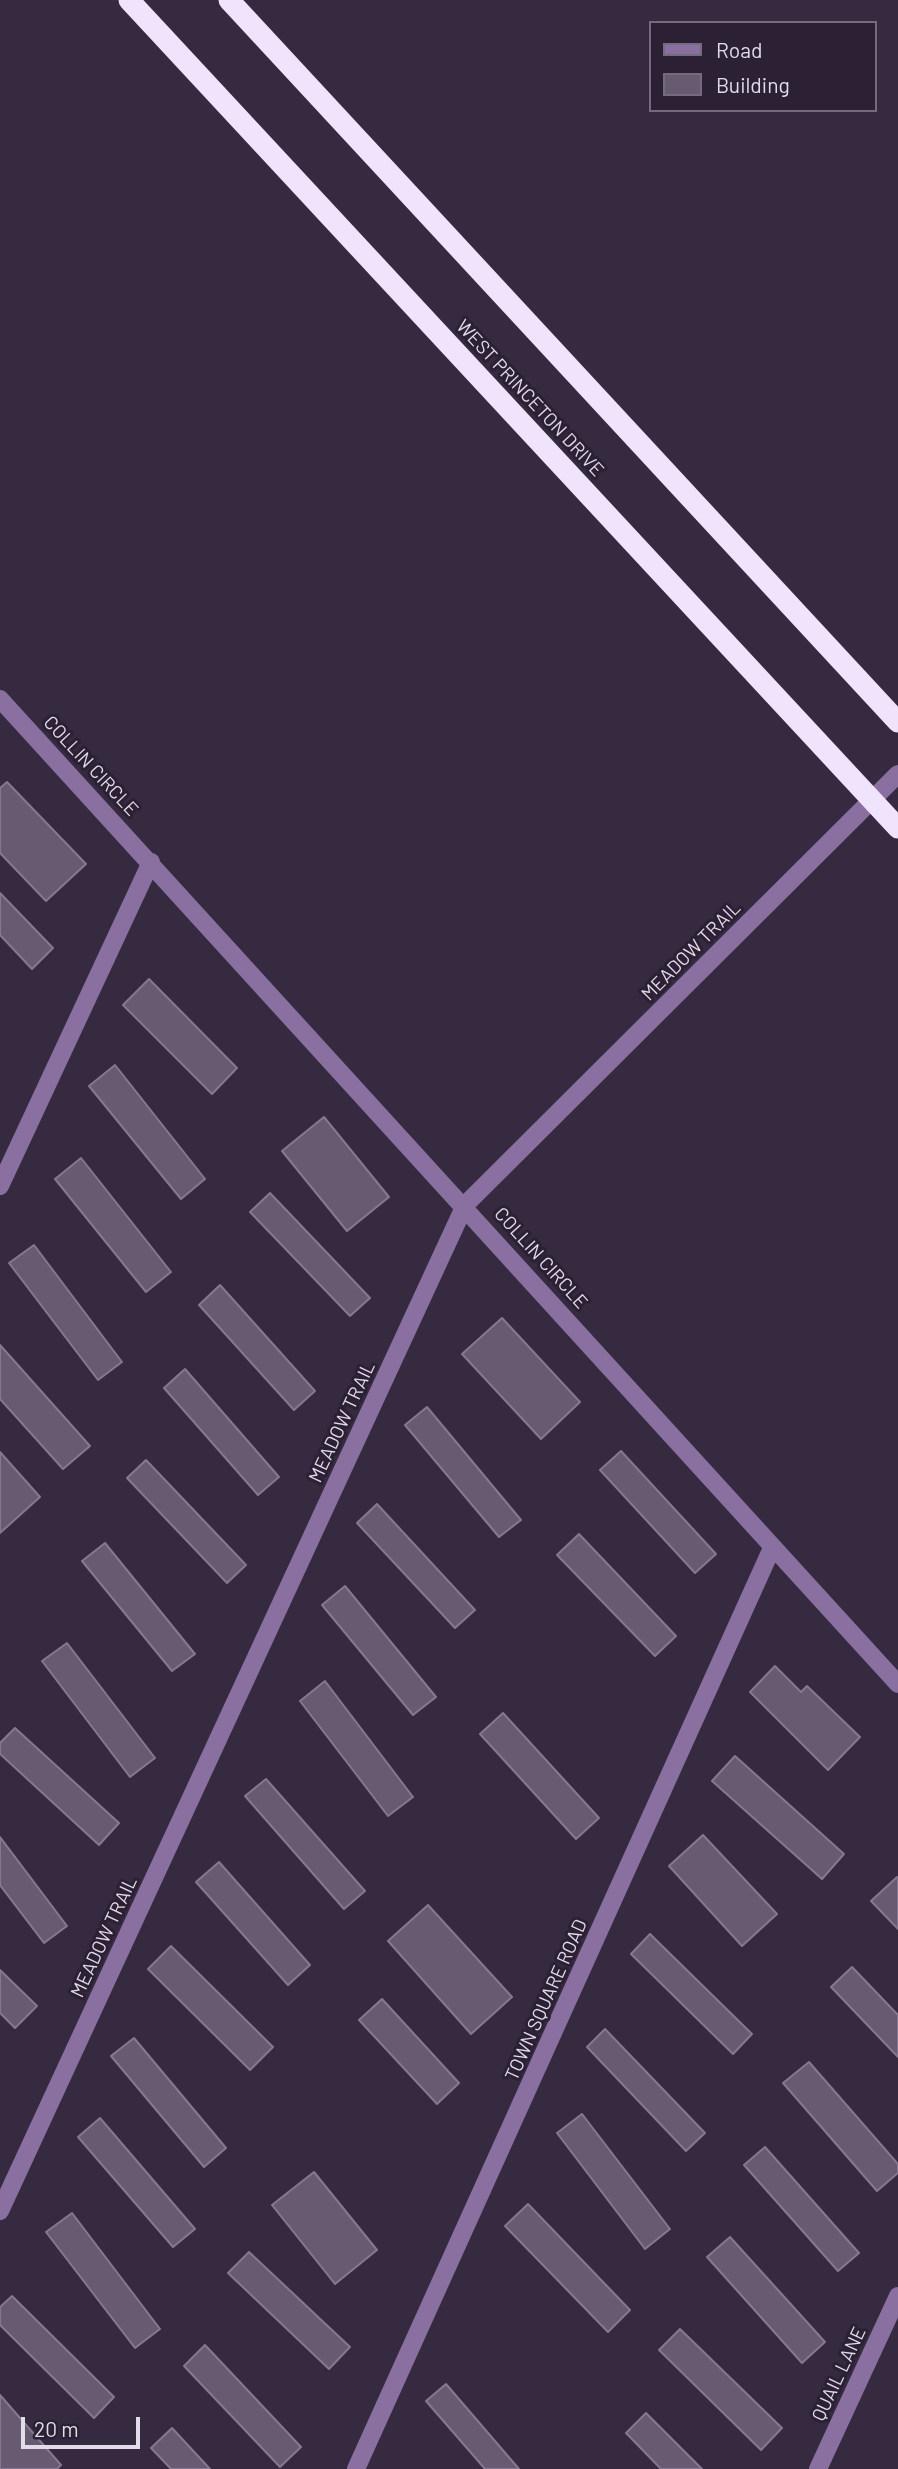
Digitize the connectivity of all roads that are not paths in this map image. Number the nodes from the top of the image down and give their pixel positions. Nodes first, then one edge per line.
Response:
1 (129, 0) edge
2 (229, 0) edge
3 (0, 699) edge
4 (898, 722) edge
5 (898, 774) edge
6 (873, 799) junction
7 (898, 828) edge
8 (150, 862) junction
9 (0, 1186) edge
10 (465, 1205) junction
11 (772, 1548) junction
12 (898, 1684) edge
13 (0, 2211) edge
14 (898, 2296) edge
15 (356, 2469) edge
16 (818, 2469) edge

1 - 6 highway, WEST PRINCETON DRIVE
2 - 4 highway
3 - 8 street, COLLIN CIRCLE
5 - 6 street, MEADOW TRAIL
6 - 7 highway, WEST PRINCETON DRIVE
6 - 10 street, MEADOW TRAIL
8 - 9 street
8 - 10 street, COLLIN CIRCLE
10 - 11 street, COLLIN CIRCLE
10 - 13 street, MEADOW TRAIL
11 - 12 street, COLLIN CIRCLE
11 - 15 street, TOWN SQUARE ROAD
14 - 16 street, QUAIL LANE

